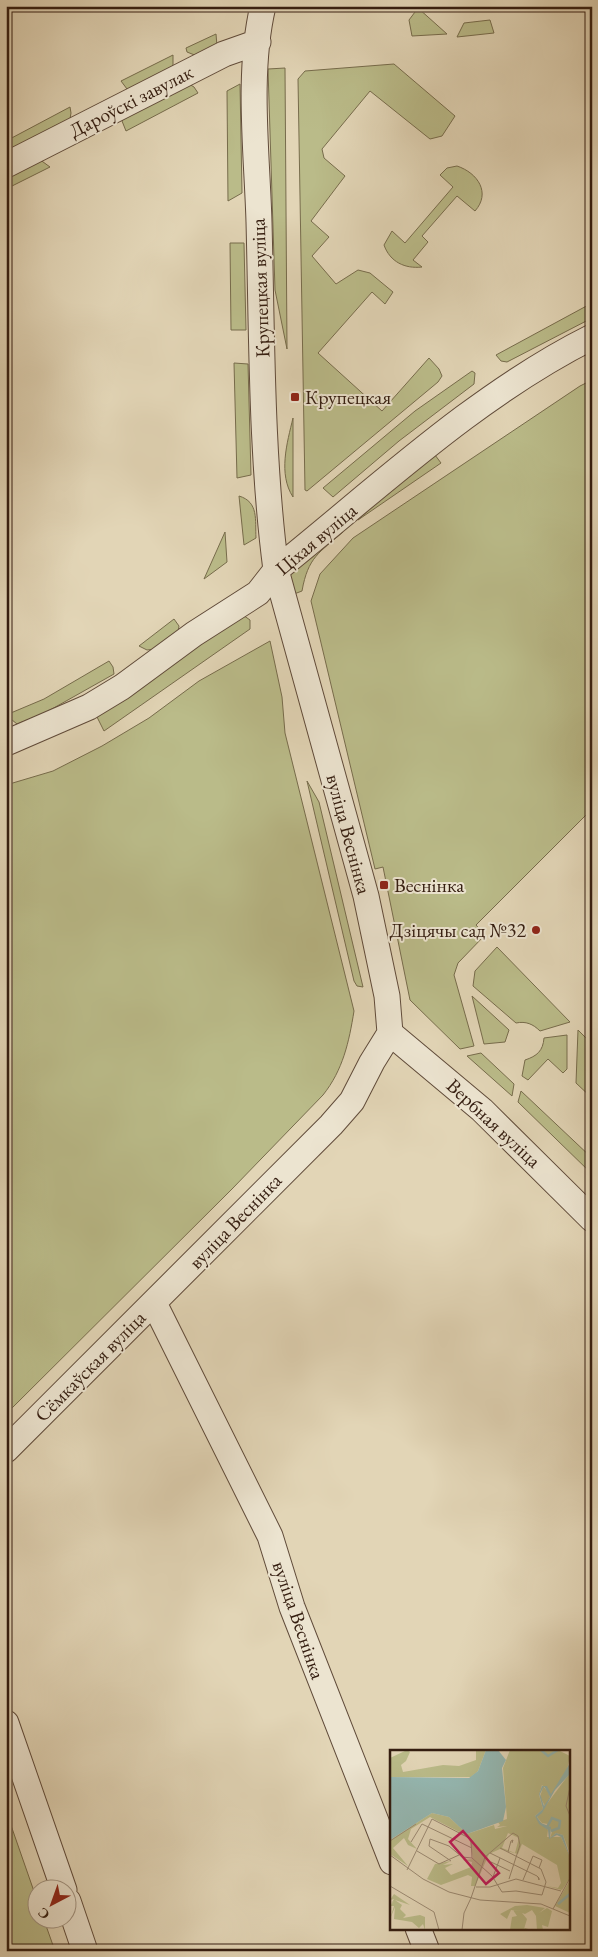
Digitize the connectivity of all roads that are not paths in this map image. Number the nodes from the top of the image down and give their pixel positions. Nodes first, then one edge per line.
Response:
1 (262, 6) edge
2 (258, 42) junction
3 (6, 165) edge
4 (592, 337) edge
5 (276, 570) junction
6 (6, 743) edge
7 (390, 1033) junction
8 (592, 1219) edge
9 (154, 1303) junction
10 (6, 1450) edge
11 (6, 1723) edge
12 (390, 1857) edge
13 (61, 1880) edge
14 (78, 1930) edge
15 (419, 1930) edge
16 (85, 1951) edge
17 (427, 1951) edge

1 - 2 street, Крупецкая вуліца
2 - 3 street, Дароўскі завулак
2 - 5 street, Крупецкая вуліца
4 - 5 street, Ціхая вуліца
5 - 6 street, Ціхая вуліца
5 - 7 street, вуліца Веснінка
7 - 8 street, Вербная вуліца
7 - 9 street, вуліца Веснінка
9 - 10 street, Сёмкаўская вуліца
9 - 12 street, вуліца Веснінка
11 - 13 street
14 - 16 street
15 - 17 street

